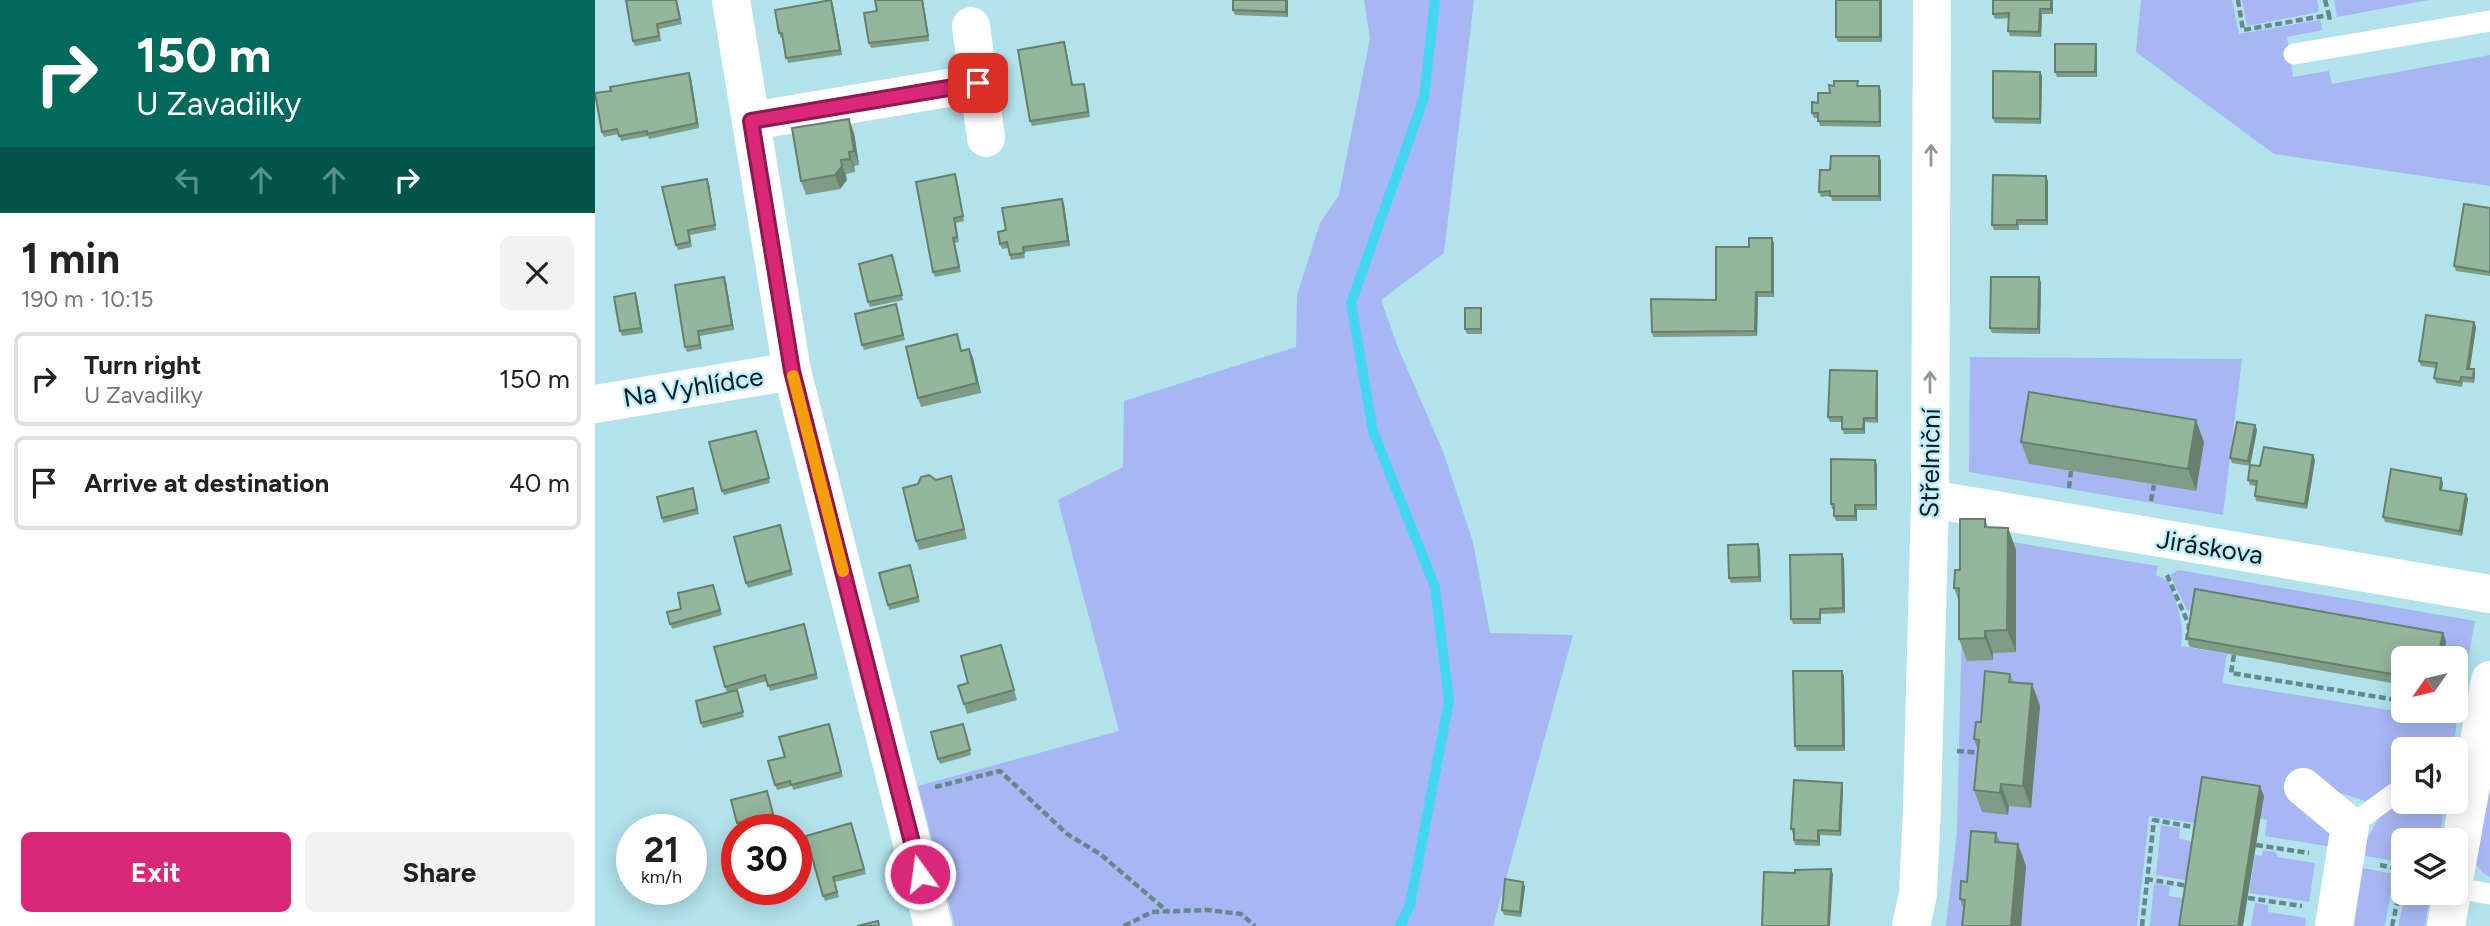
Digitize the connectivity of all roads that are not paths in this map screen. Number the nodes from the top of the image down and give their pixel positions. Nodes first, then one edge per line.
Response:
1 (731, 0) edge
2 (1932, 0) edge
3 (2490, 21) edge
4 (971, 26) dead end
5 (2294, 54) dead end
6 (978, 83) junction
7 (751, 121) junction
8 (986, 138) dead end
9 (792, 371) junction
10 (595, 404) edge
11 (1930, 499) junction
12 (2490, 594) edge
13 (2490, 680) edge
14 (2303, 787) dead end
15 (2391, 796) edge
16 (2350, 826) junction
17 (2463, 828) edge
18 (2468, 890) edge
19 (2490, 894) edge
20 (2450, 905) edge
21 (933, 926) edge
22 (1912, 926) edge
23 (2334, 926) edge
24 (2446, 926) edge

1 - 7 street, Na Vyhlídce
11 -> 2 street, Střelniční
3 - 5 lane
4 - 6 street
6 - 7 street
6 - 8 street
7 - 9 street, Na Vyhlídce
9 - 10 street, Na Vyhlídce
9 - 21 street, Na Vyhlídce
11 - 12 street, Jiráskova
11 - 22 street, Střelniční
13 - 17 street
14 - 16 street
15 - 16 lane
16 - 23 street
18 - 19 lane
20 - 24 street

